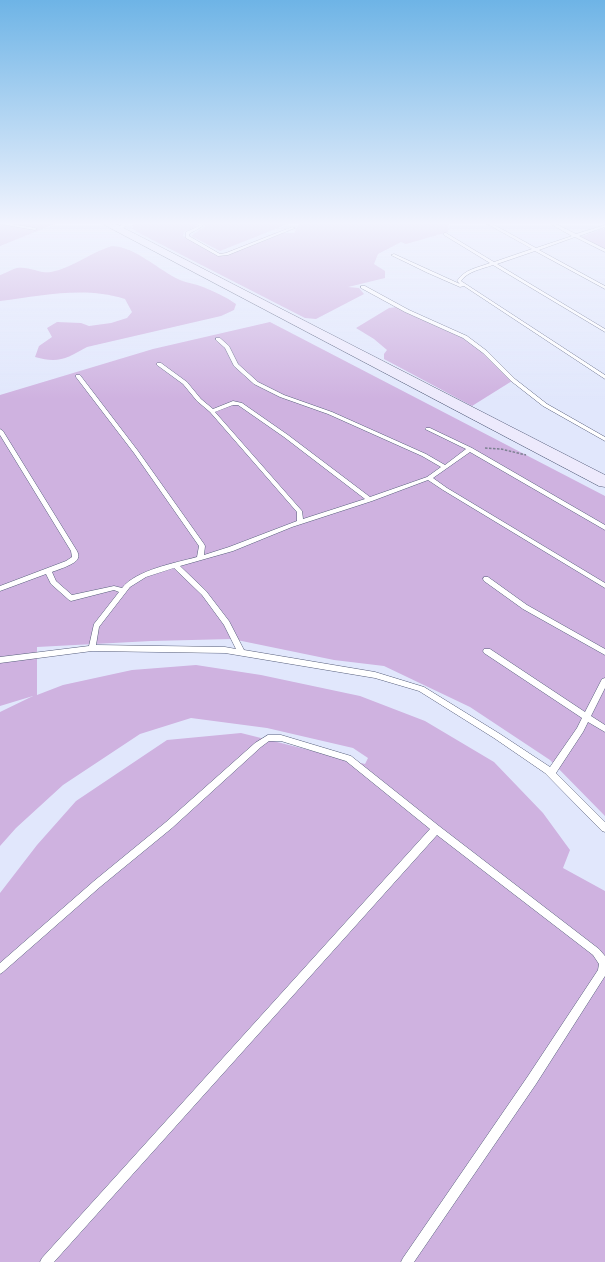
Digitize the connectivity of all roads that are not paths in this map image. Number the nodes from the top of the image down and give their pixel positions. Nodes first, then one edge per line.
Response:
1 (226, 281) edge
2 (451, 281) edge
3 (459, 281) edge
4 (522, 281) edge
5 (592, 281) edge
6 (363, 287) dead end
7 (468, 288) junction
8 (605, 288) edge
9 (605, 331) edge
10 (218, 338) dead end
11 (159, 364) dead end
12 (78, 376) dead end
13 (605, 377) edge
14 (212, 411) junction
15 (428, 429) dead end
16 (0, 431) edge
17 (605, 439) edge
18 (470, 449) junction
19 (445, 467) junction
20 (429, 478) junction
21 (605, 482) edge
22 (370, 500) junction
23 (300, 521) junction
24 (605, 528) edge
25 (200, 558) junction
26 (176, 566) junction
27 (48, 571) junction
28 (486, 579) dead end
29 (605, 586) edge
30 (0, 589) edge
31 (123, 591) junction
32 (92, 648) junction
33 (487, 651) dead end
34 (605, 652) edge
35 (242, 653) junction
36 (0, 660) edge
37 (605, 681) edge
38 (587, 717) junction
39 (605, 729) edge
40 (552, 773) junction
41 (605, 828) edge
42 (436, 829) junction
43 (604, 967) edge
44 (0, 969) edge
45 (46, 1262) edge
46 (407, 1262) edge

1 - 21 main road
2 - 7 lane
3 - 7 lane
4 - 9 lane
5 - 8 lane
6 - 17 lane
7 - 13 lane
10 - 19 lane
11 - 14 lane
12 - 25 lane
14 - 22 lane
14 - 23 lane
15 - 18 lane
16 - 27 lane
18 - 19 lane
18 - 24 lane
19 - 20 lane
20 - 22 lane
20 - 29 lane
22 - 23 lane
23 - 25 lane
25 - 26 lane
26 - 31 lane
26 - 35 lane
27 - 30 lane
27 - 31 lane
28 - 34 lane
31 - 32 lane
32 - 35 lane
32 - 36 lane
33 - 38 lane
35 - 40 lane
37 - 38 lane
38 - 39 lane
38 - 40 lane
40 - 41 lane
42 - 43 lane
42 - 44 lane
42 - 45 lane
43 - 46 lane

